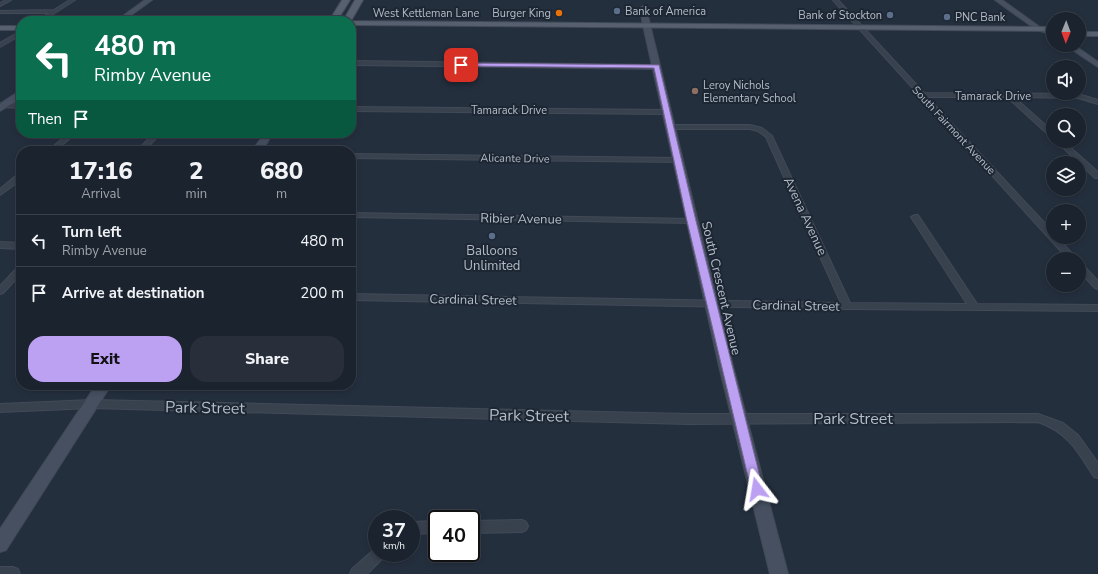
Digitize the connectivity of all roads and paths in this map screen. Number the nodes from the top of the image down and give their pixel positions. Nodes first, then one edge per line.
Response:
1 (9, 0) edge
2 (73, 0) edge
3 (149, 0) edge
4 (346, 0) edge
5 (359, 0) edge
6 (835, 0) edge
7 (998, 0) edge
8 (1009, 0) edge
9 (0, 5) edge
10 (643, 8) dead end
11 (53, 11) junction
12 (0, 12) edge
13 (46, 16) edge
14 (126, 16) edge
15 (336, 16) edge
16 (350, 16) edge
17 (356, 23) edge
18 (482, 24) junction
19 (1046, 25) edge
20 (0, 28) edge
21 (16, 28) edge
22 (356, 28) edge
23 (646, 28) junction
24 (457, 29) junction
25 (862, 29) junction
26 (1039, 29) junction
27 (1086, 29) edge
28 (1098, 29) edge
29 (1046, 30) edge
30 (1046, 30) edge
31 (0, 32) edge
32 (16, 32) edge
33 (1086, 34) edge
34 (1098, 34) edge
35 (16, 35) edge
36 (0, 45) edge
37 (1079, 52) edge
38 (356, 64) edge
39 (1098, 65) edge
40 (657, 67) junction
41 (922, 95) junction
42 (1009, 96) junction
43 (16, 97) edge
44 (1098, 102) edge
45 (1, 106) edge
46 (16, 106) edge
47 (356, 109) edge
48 (667, 112) junction
49 (671, 127) junction
50 (1046, 130) edge
51 (67, 138) edge
52 (153, 138) edge
53 (57, 146) edge
54 (145, 146) edge
55 (1067, 148) edge
56 (356, 156) edge
57 (679, 160) junction
58 (1098, 176) edge
59 (16, 180) edge
60 (0, 193) edge
61 (356, 215) edge
62 (915, 217) dead end
63 (692, 221) junction
64 (0, 245) edge
65 (16, 246) edge
66 (1067, 252) edge
67 (1086, 273) edge
68 (16, 274) edge
69 (1098, 286) edge
70 (0, 291) edge
71 (356, 297) edge
72 (711, 302) junction
73 (848, 306) junction
74 (974, 307) junction
75 (1098, 308) edge
76 (101, 390) edge
77 (92, 404) junction
78 (0, 408) edge
79 (739, 419) junction
80 (1098, 473) edge
81 (522, 526) dead end
82 (480, 527) edge
83 (0, 544) edge
84 (370, 562) edge
85 (0, 574) edge
86 (13, 574) edge
87 (357, 574) edge
88 (779, 574) edge

1 - 9 street
2 - 11 street
3 - 14 street
4 - 15 main road
5 - 16 main road
6 - 25 street, South Fairmont Avenue
7 - 26 street
8 - 19 street
10 - 23 street, South Crescent Avenue
11 - 12 street
11 - 13 street
17 - 18 main road, West Kettleman Lane
18 - 23 main road, West Kettleman Lane
18 - 24 main road
20 - 21 main road
22 - 24 main road, West Kettleman Lane
23 - 24 main road, West Kettleman Lane
23 - 25 main road, West Kettleman Lane
23 - 40 street, South Crescent Avenue
25 - 26 main road, West Kettleman Lane
25 - 29 main road, West Kettleman Lane
25 - 41 street, South Fairmont Avenue
26 - 30 main road, West Kettleman Lane
27 - 28 main road
31 - 32 main road
33 - 34 main road
35 - 36 street
37 - 39 street
38 - 40 street
40 - 48 street, South Crescent Avenue
41 - 42 street, Tamarack Drive
41 - 66 street, South Fairmont Avenue
42 - 44 street, Tamarack Drive
42 - 50 street
43 - 45 street
45 - 46 street
47 - 48 street, Tamarack Drive
48 - 49 street, South Crescent Avenue
49 - 57 street, South Crescent Avenue
49 - 73 street, Avena Avenue
51 - 53 street
52 - 54 street
55 - 58 street
56 - 57 street, Alicante Drive
57 - 63 street, South Crescent Avenue
59 - 60 street
61 - 63 street, Ribier Avenue
62 - 74 street
63 - 72 street, South Crescent Avenue
64 - 65 street
67 - 69 street
68 - 70 street
71 - 72 street, Cardinal Street
72 - 73 street, Cardinal Street
72 - 79 street, South Crescent Avenue
73 - 74 street, Cardinal Street
74 - 75 street, Cardinal Street
76 - 77 street
77 - 78 street, Park Street
77 - 79 street, Park Street
77 - 83 street
79 - 80 street, Park Street
79 - 88 street, South Crescent Avenue
81 - 82 street
84 - 87 street
85 - 86 street

